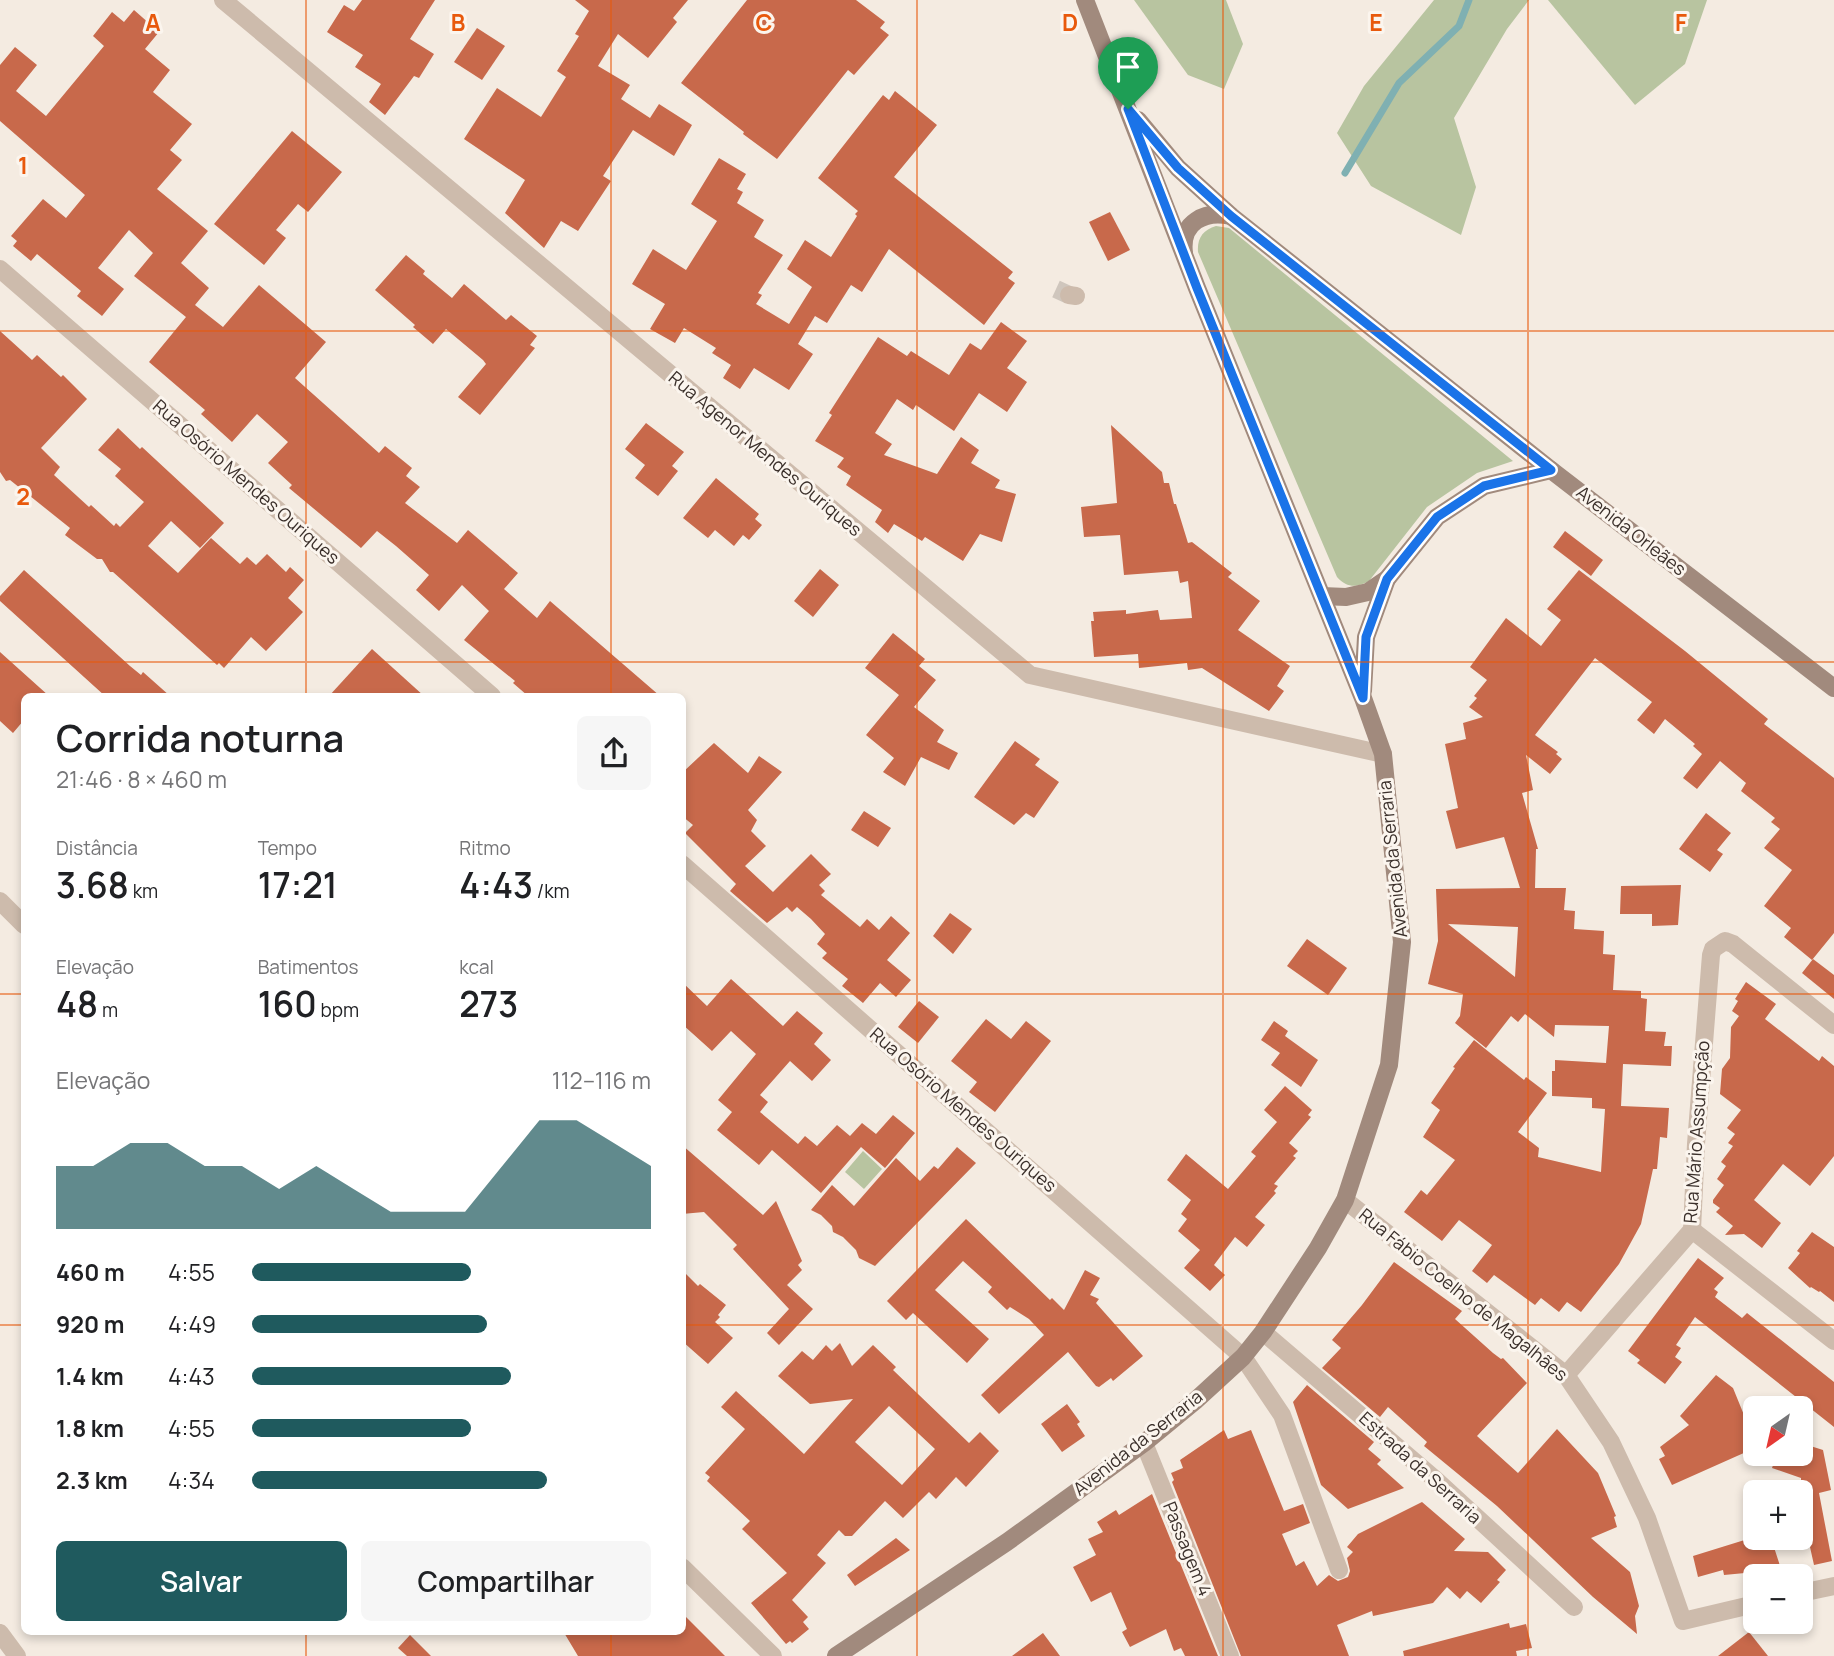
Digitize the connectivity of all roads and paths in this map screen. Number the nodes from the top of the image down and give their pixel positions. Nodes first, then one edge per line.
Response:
1 (223, 0) edge
2 (1085, 0) edge
3 (1128, 109) junction
4 (1231, 216) junction
5 (1185, 255) junction
6 (0, 269) edge
7 (1551, 470) junction
8 (1387, 579) junction
9 (1322, 596) junction
10 (1834, 688) edge
11 (489, 693) edge
12 (1363, 698) junction
13 (1383, 754) junction
14 (686, 868) edge
15 (0, 901) edge
16 (21, 922) edge
17 (1834, 1025) edge
18 (1345, 1200) junction
19 (1692, 1230) junction
20 (1263, 1332) junction
21 (1834, 1340) edge
22 (1243, 1357) junction
23 (1566, 1376) junction
24 (1143, 1443) junction
25 (1339, 1570) dead end
26 (686, 1571) edge
27 (1834, 1586) edge
28 (1813, 1591) edge
29 (1574, 1607) dead end
30 (1743, 1607) edge
31 (0, 1633) edge
32 (17, 1656) edge
33 (773, 1656) edge
34 (836, 1656) edge
35 (1230, 1656) edge

1 - 13 street, Rua Agenor Mendes Ouriques
2 - 3 main road, Avenida da Serraria
3 - 4 main road, Avenida Orleães
3 - 5 main road, Avenida da Serraria
4 - 5 main road
4 - 7 main road, Avenida Orleães
5 - 9 main road, Avenida da Serraria
6 - 11 street, Rua Osório Mendes Ouriques
7 - 8 main road
7 - 10 main road, Avenida Orleães
8 - 9 main road
8 - 12 main road
9 - 12 main road, Avenida da Serraria
12 - 13 main road, Avenida da Serraria
13 - 18 main road, Avenida da Serraria
14 - 22 street, Rua Osório Mendes Ouriques
15 - 16 street
17 - 19 street, Rua Mário Assumpção
18 - 20 main road, Avenida da Serraria
18 - 23 street, Rua Fábio Coelho de Magalhães
19 - 21 street
19 - 23 street, Rua Mário Assumpção
20 - 22 main road, Avenida da Serraria
20 - 29 street, Estrada da Serraria
22 - 24 main road, Avenida da Serraria
22 - 25 street, Rua Osório Mendes Ouriques
23 - 30 street, Rua Fábio Coelho de Magalhães
24 - 34 main road, Avenida da Serraria
24 - 35 street, Passagem 4
26 - 33 street
27 - 28 street
31 - 32 street

